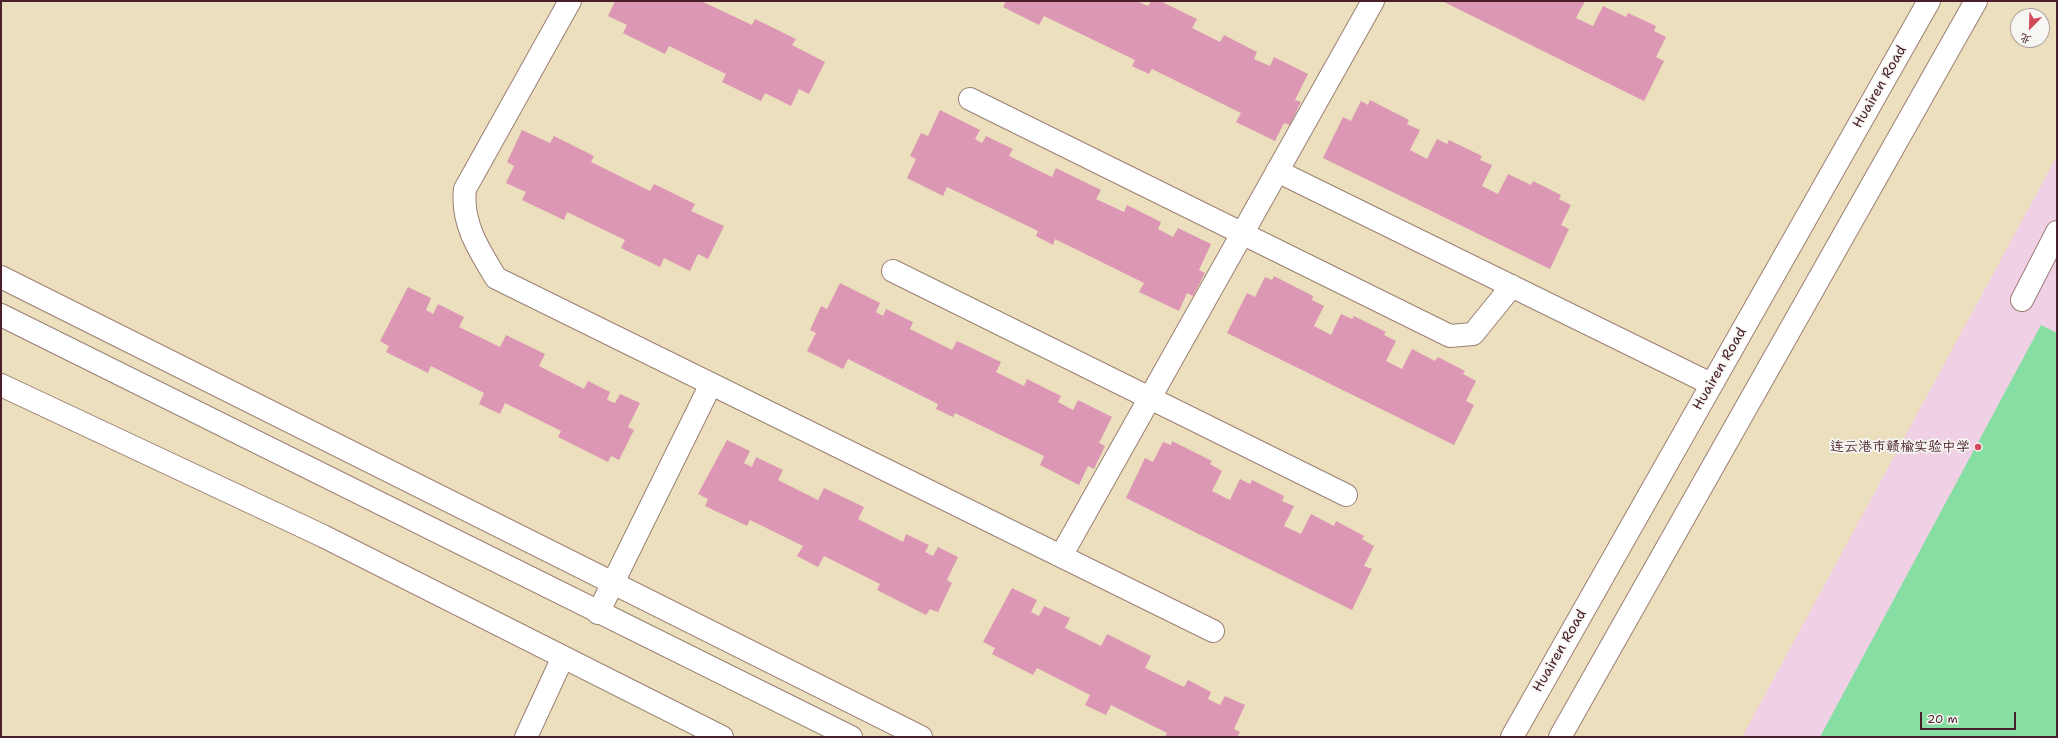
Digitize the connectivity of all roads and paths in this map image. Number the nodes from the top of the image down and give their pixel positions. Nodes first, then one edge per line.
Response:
1 (570, 1) edge
2 (1372, 1) edge
3 (1928, 1) edge
4 (1976, 1) edge
5 (970, 99) dead end
6 (1277, 171) junction
7 (2057, 232) edge
8 (1242, 234) junction
9 (893, 271) dead end
10 (1, 277) edge
11 (1512, 286) junction
12 (2022, 300) dead end
13 (1, 315) edge
14 (711, 384) junction
15 (1712, 384) junction
16 (1, 385) edge
17 (1149, 398) junction
18 (1346, 495) dead end
19 (1061, 556) junction
20 (613, 583) junction
21 (598, 613) junction
22 (1213, 631) dead end
23 (564, 657) junction
24 (526, 737) edge
25 (722, 737) edge
26 (851, 737) edge
27 (921, 737) edge
28 (1512, 737) edge
29 (1560, 737) edge

1 - 14 main road
2 - 6 main road
3 - 15 main road, Huairen Road
4 - 29 main road
5 - 8 main road
6 - 8 main road
6 - 11 main road
7 - 12 main road
8 - 11 main road
8 - 17 main road
9 - 17 main road
10 - 20 main road
11 - 15 main road
13 - 21 main road
14 - 19 main road
14 - 20 main road
15 - 28 main road, Huairen Road
16 - 23 main road
17 - 18 main road
17 - 19 main road
19 - 22 main road
20 - 21 main road
20 - 27 main road
21 - 26 main road
23 - 24 main road
23 - 25 main road

